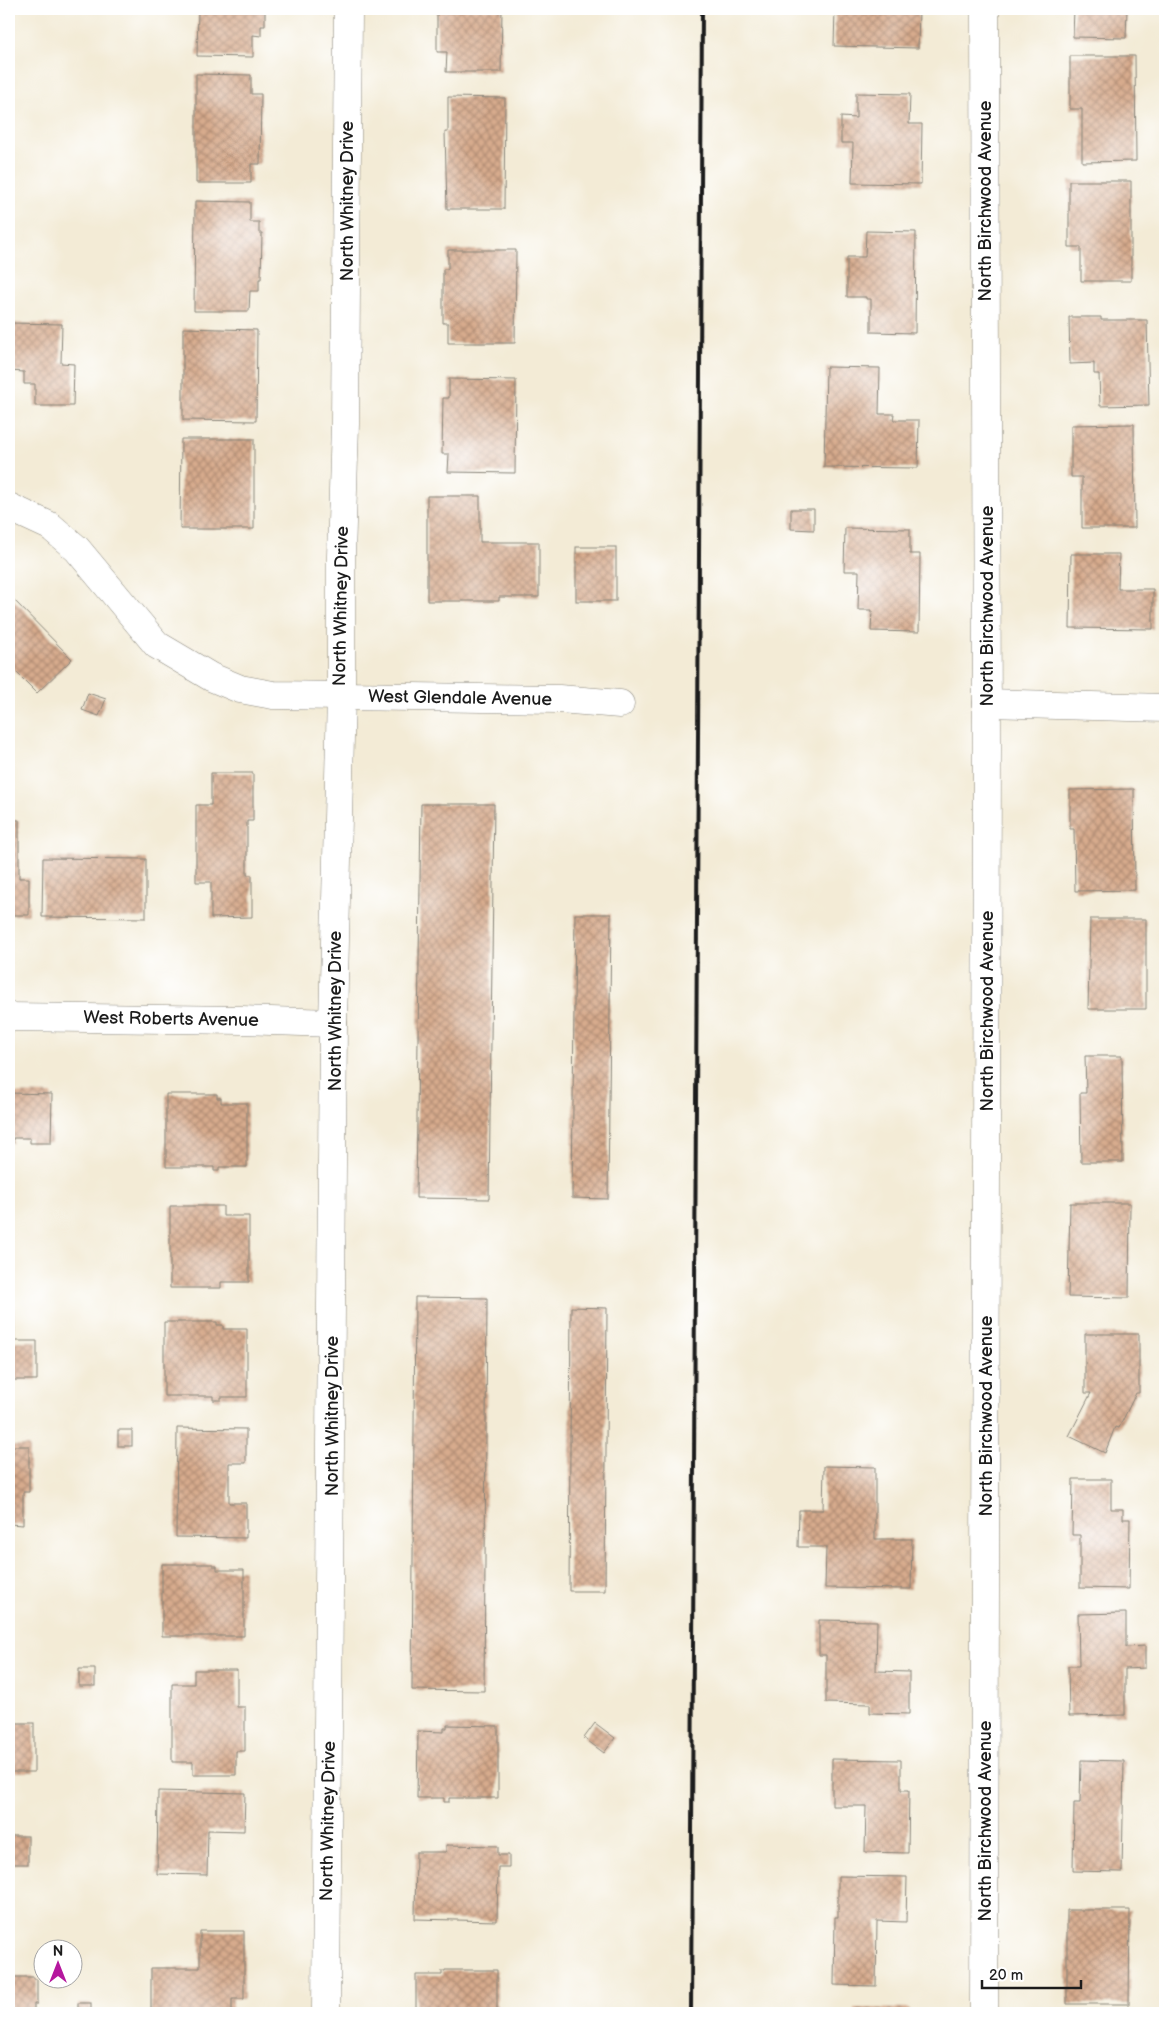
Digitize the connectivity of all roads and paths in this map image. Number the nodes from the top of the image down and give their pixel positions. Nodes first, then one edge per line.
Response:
1 (348, 9) edge
2 (985, 9) edge
3 (9, 507) edge
4 (340, 696) junction
5 (987, 703) junction
6 (620, 704) dead end
7 (1165, 708) edge
8 (9, 1017) edge
9 (333, 1023) junction
10 (326, 2013) edge
11 (984, 2013) edge

1 - 4 street, North Whitney Drive
2 - 5 street, North Birchwood Avenue
3 - 4 street, West Glendale Avenue
4 - 6 street, West Glendale Avenue
4 - 9 street, North Whitney Drive
5 - 7 street
5 - 11 street, North Birchwood Avenue
8 - 9 street, West Roberts Avenue
9 - 10 street, North Whitney Drive

